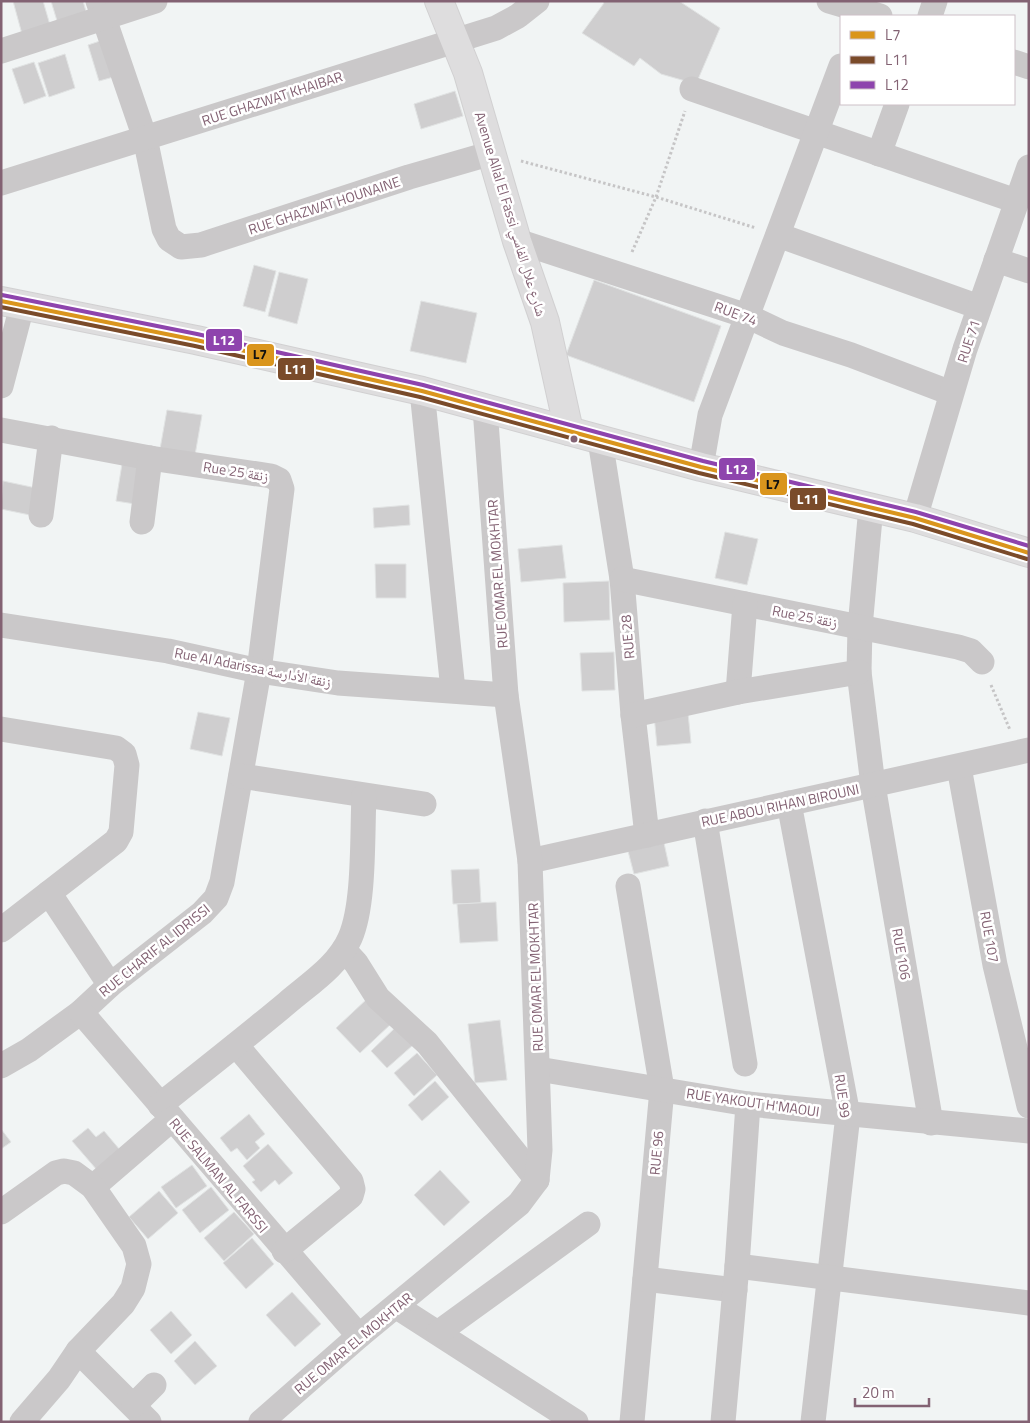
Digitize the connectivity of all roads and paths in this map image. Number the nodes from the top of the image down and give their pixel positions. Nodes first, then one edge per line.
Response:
1 (155, 1) edge
2 (440, 1) edge
3 (537, 1) edge
4 (935, 1) edge
5 (835, 2) edge
6 (101, 10) edge
7 (867, 14) edge
8 (930, 15) edge
9 (456, 40) junction
10 (1, 51) edge
11 (1015, 62) edge
12 (1029, 67) edge
13 (840, 69) edge
14 (692, 89) joint
15 (897, 105) edge
16 (816, 132) junction
17 (145, 138) junction
18 (492, 153) junction
19 (879, 154) junction
20 (1028, 171) edge
21 (1, 183) edge
22 (656, 197) junction
23 (1016, 200) junction
24 (778, 235) junction
25 (517, 241) junction
26 (996, 260) junction
27 (1029, 271) edge
28 (623, 275) junction
29 (12, 303) edge
30 (979, 307) junction
31 (747, 316) junction
32 (1, 386) edge
33 (422, 391) junction
34 (951, 394) junction
35 (485, 408) junction
36 (1, 430) edge
37 (569, 431) junction
38 (51, 438) junction
39 (600, 440) junction
40 (150, 458) junction
41 (701, 467) junction
42 (871, 507) junction
43 (41, 515) dead end
44 (915, 518) junction
45 (142, 522) dead end
46 (1029, 553) edge
47 (622, 579) junction
48 (745, 604) junction
49 (1, 625) edge
50 (860, 627) junction
51 (982, 662) joint
52 (259, 671) junction
53 (859, 672) junction
54 (453, 690) junction
55 (738, 692) junction
56 (506, 695) junction
57 (633, 715) junction
58 (1, 729) edge
59 (1024, 752) edge
60 (959, 767) junction
61 (241, 776) junction
62 (874, 785) junction
63 (364, 796) junction
64 (789, 803) junction
65 (424, 804) dead end
66 (705, 821) junction
67 (648, 835) junction
68 (530, 861) junction
69 (628, 886) dead end
70 (49, 893) junction
71 (1, 930) edge
72 (344, 950) junction
73 (110, 985) junction
74 (81, 1012) junction
75 (236, 1045) junction
76 (745, 1064) dead end
77 (1, 1066) edge
78 (538, 1069) junction
79 (662, 1088) junction
80 (748, 1104) junction
81 (1029, 1106) edge
82 (166, 1112) junction
83 (848, 1115) junction
84 (931, 1123) junction
85 (1029, 1131) edge
86 (537, 1180) junction
87 (93, 1187) junction
88 (1, 1212) edge
89 (588, 1224) dead end
90 (284, 1251) junction
91 (737, 1266) junction
92 (830, 1278) junction
93 (645, 1279) junction
94 (735, 1290) junction
95 (1029, 1303) edge
96 (397, 1306) junction
97 (439, 1332) junction
98 (359, 1336) junction
99 (78, 1351) junction
100 (154, 1385) dead end
101 (141, 1413) edge
102 (269, 1419) edge
103 (22, 1422) edge
104 (576, 1422) edge
105 (632, 1422) edge
106 (723, 1422) edge
107 (813, 1422) edge

1 - 6 street
2 - 9 main road, Avenue Allal El Fassi شارع علال الفاسي
3 - 9 street, RUE GHAZWAT KHAIBAR
4 - 8 street
5 - 7 street
6 - 10 street
6 - 17 street
9 - 17 street, RUE GHAZWAT KHAIBAR
9 - 18 main road, Avenue Allal El Fassi شارع علال الفاسي
11 - 12 street
13 - 16 street
14 - 16 street
14 - 22 path
15 - 19 street
16 - 19 street
16 - 24 street
17 - 18 street, RUE GHAZWAT HOUNAINE
17 - 21 street, RUE GHAZWAT KHAIBAR
18 - 22 path
18 - 25 main road, Avenue Allal El Fassi شارع علال الفاسي
19 - 23 street
20 - 23 street, RUE 71
22 - 24 path
22 - 28 path
23 - 26 street, RUE 71
24 - 30 street
24 - 31 street
25 - 28 street, RUE 74
25 - 37 main road, Avenue Allal El Fassi شارع علال الفاسي
26 - 27 street
26 - 30 street, RUE 71
28 - 31 street, RUE 74
29 - 32 street
29 - 33 main road
30 - 34 street, RUE 71
31 - 34 street, RUE 74
31 - 41 street
33 - 35 main road
33 - 54 street
34 - 44 street, RUE 71
35 - 37 main road
35 - 56 street, RUE OMAR EL MOKHTAR
36 - 38 street, Rue 25 زنقة
37 - 39 main road
38 - 40 street, Rue 25 زنقة
38 - 43 street
39 - 41 main road
39 - 47 street, RUE 28
40 - 45 street
40 - 52 street, Rue 25 زنقة
41 - 42 main road
42 - 44 main road
42 - 50 street, RUE 106
44 - 46 main road
47 - 48 street, Rue 25 زنقة
47 - 57 street, RUE 28
48 - 50 street, Rue 25 زنقة
48 - 55 street
49 - 52 street, Rue Al Adarissa زنقة الأدارسة
50 - 51 street, Rue 25 زنقة
50 - 53 street, RUE 106
51 - 59 path
52 - 54 street, Rue Al Adarissa زنقة الأدارسة
52 - 61 street, RUE CHARIF AL IDRISSI
53 - 55 street
53 - 62 street, RUE 106
54 - 56 street, Rue Al Adarissa زنقة الأدارسة
55 - 57 street
56 - 68 street, RUE OMAR EL MOKHTAR
57 - 67 street, RUE 28
58 - 70 street
59 - 60 street, RUE ABOU RIHAN BIROUNI
60 - 62 street, RUE ABOU RIHAN BIROUNI
60 - 81 street, RUE 107
61 - 63 street
61 - 73 street, RUE CHARIF AL IDRISSI
62 - 64 street, RUE ABOU RIHAN BIROUNI
62 - 84 street, RUE 106
63 - 65 street
63 - 72 street
64 - 66 street, RUE ABOU RIHAN BIROUNI
64 - 83 street, RUE 99
66 - 67 street, RUE ABOU RIHAN BIROUNI
66 - 76 street
67 - 68 street, RUE ABOU RIHAN BIROUNI
68 - 78 street, RUE OMAR EL MOKHTAR
69 - 79 street, RUE 96
70 - 71 street
70 - 73 street
72 - 75 street
72 - 86 street
73 - 74 street, RUE CHARIF AL IDRISSI
74 - 77 street, RUE CHARIF AL IDRISSI
74 - 82 street, RUE SALMAN AL FARSSI
75 - 82 street
75 - 90 street
78 - 79 street, RUE YAKOUT H'MAOUI
78 - 86 street, RUE OMAR EL MOKHTAR
79 - 80 street, RUE YAKOUT H'MAOUI
79 - 93 street, RUE 96
80 - 83 street, RUE YAKOUT H'MAOUI
80 - 91 street
82 - 87 street
82 - 90 street, RUE SALMAN AL FARSSI
83 - 84 street, RUE YAKOUT H'MAOUI
83 - 92 street, RUE 99
84 - 85 street, RUE YAKOUT H'MAOUI
86 - 96 street, RUE OMAR EL MOKHTAR
87 - 88 street
87 - 99 street
89 - 97 street
90 - 98 street, RUE SALMAN AL FARSSI
91 - 92 street
91 - 94 street
92 - 95 street
92 - 107 street, RUE 99
93 - 94 street
93 - 105 street, RUE 96
94 - 106 street
96 - 97 street
96 - 98 street, RUE OMAR EL MOKHTAR
97 - 104 street
98 - 102 street, RUE OMAR EL MOKHTAR
99 - 101 street
99 - 103 street
100 - 101 street

